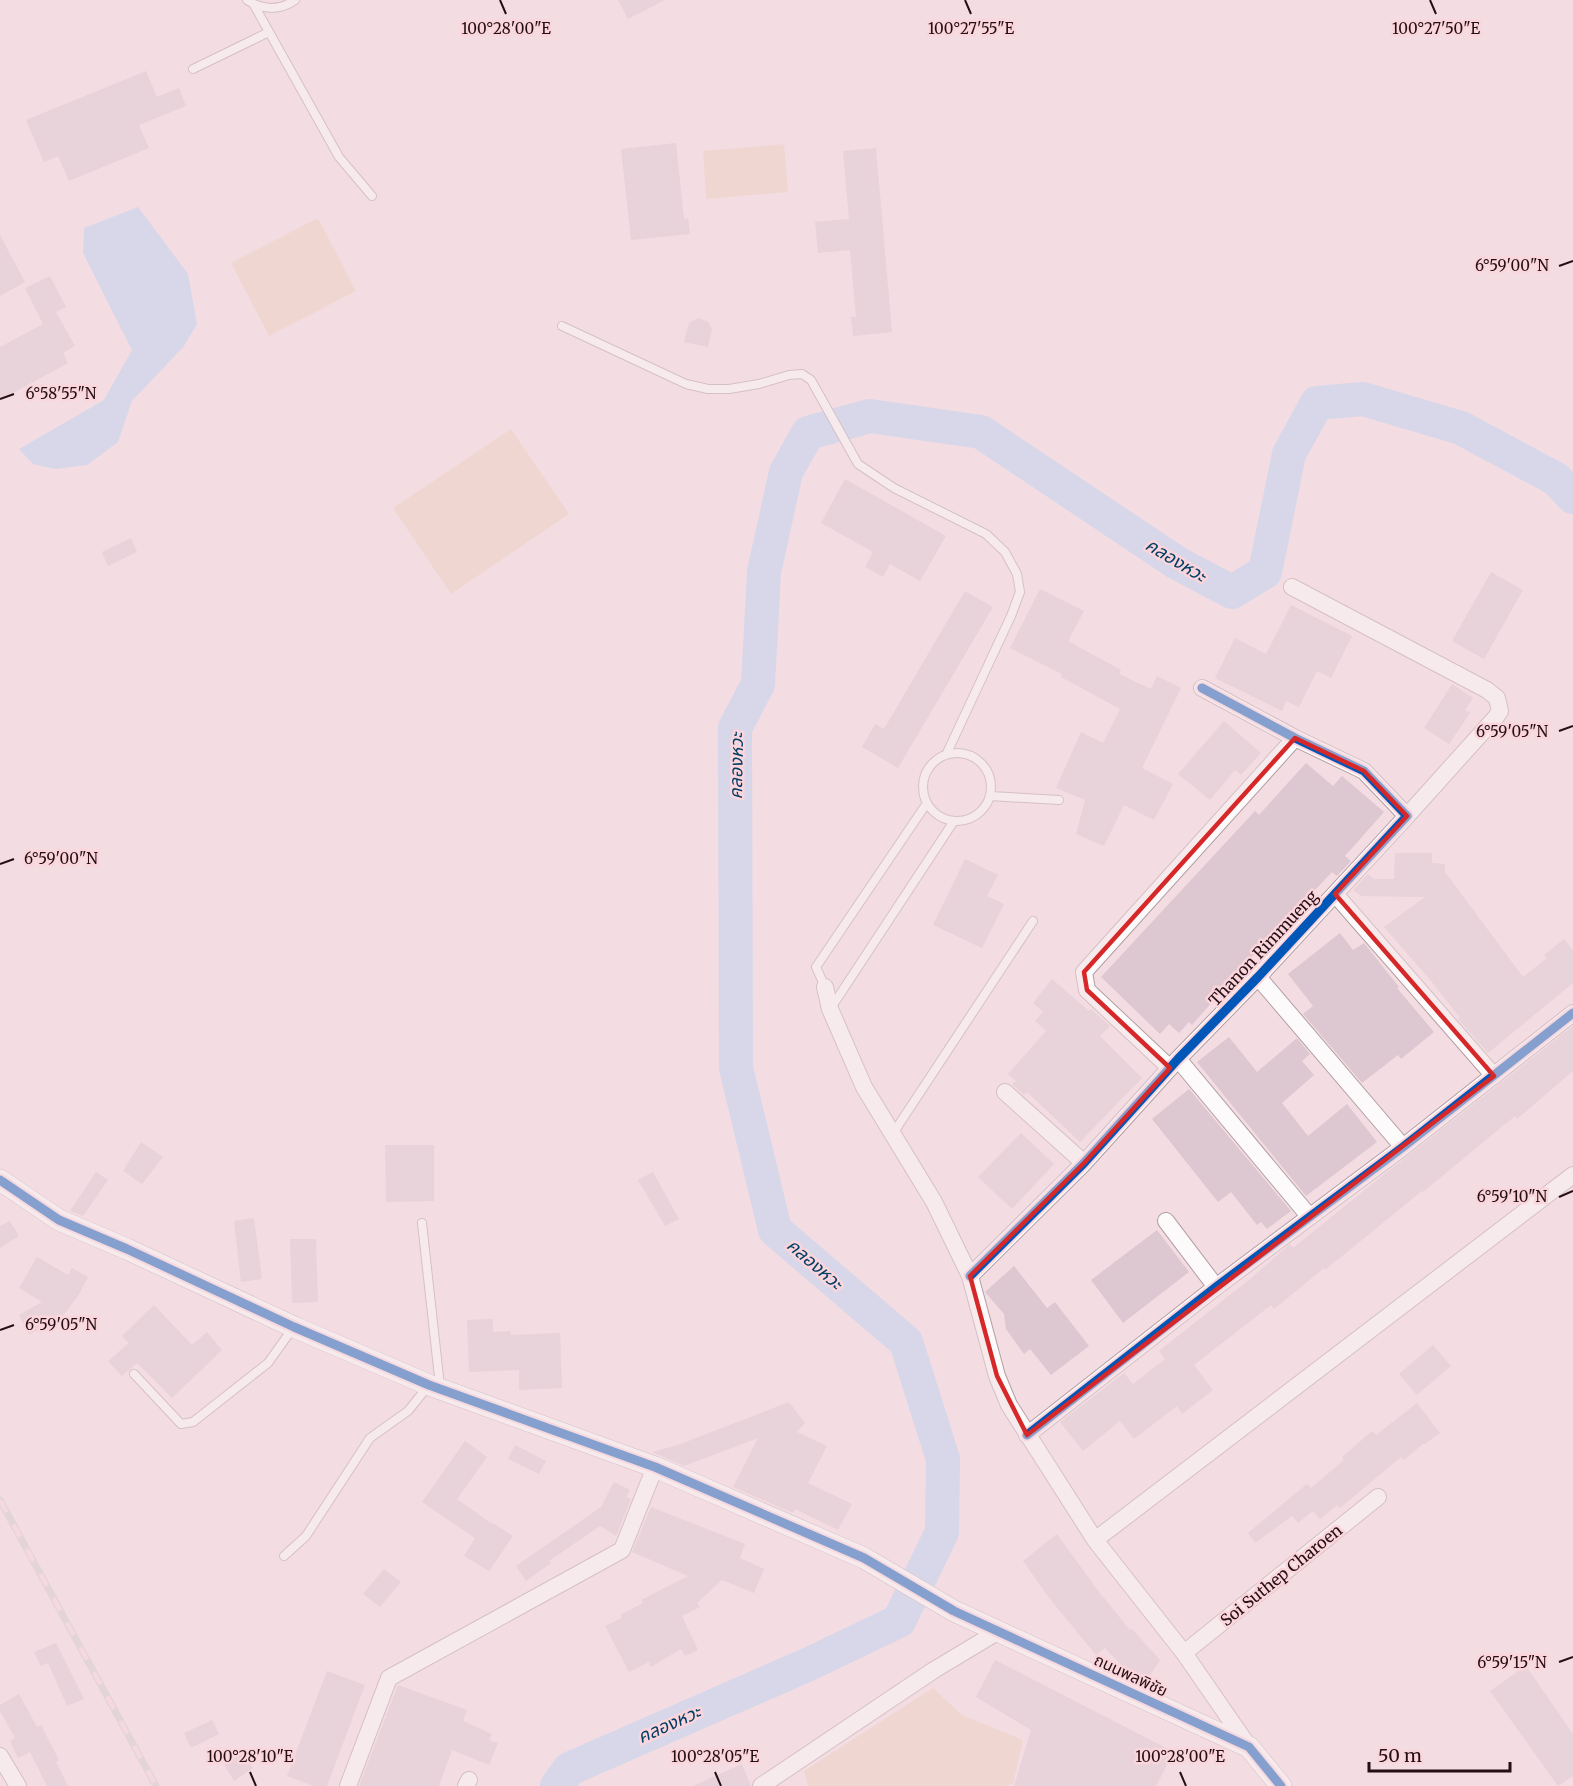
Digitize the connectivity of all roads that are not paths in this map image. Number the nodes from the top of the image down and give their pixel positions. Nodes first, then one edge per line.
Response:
1 (295, 0) edge
2 (250, 2) edge
3 (269, 32) junction
4 (193, 69) dead end
5 (372, 196) dead end
6 (562, 326) dead end
7 (1292, 587) dead end
8 (1202, 688) dead end
9 (1295, 738) junction
10 (946, 755) junction
11 (990, 796) junction
12 (1059, 800) dead end
13 (927, 802) junction
14 (1407, 816) junction
15 (954, 821) junction
16 (1335, 894) junction
17 (1033, 921) dead end
18 (1258, 977) junction
19 (825, 987) joint
20 (830, 1009) junction
21 (1573, 1013) edge
22 (1174, 1064) junction
23 (1494, 1076) junction
24 (1005, 1092) dead end
25 (892, 1135) junction
26 (1403, 1147) junction
27 (1084, 1163) junction
28 (1573, 1175) edge
29 (0, 1180) edge
30 (1310, 1216) junction
31 (1166, 1221) dead end
32 (422, 1222) dead end
33 (970, 1276) junction
34 (1216, 1287) junction
35 (294, 1327) junction
36 (134, 1374) dead end
37 (435, 1387) junction
38 (1027, 1435) junction
39 (655, 1467) junction
40 (1378, 1497) dead end
41 (1095, 1540) junction
42 (284, 1556) dead end
43 (999, 1631) junction
44 (1184, 1653) junction
45 (1249, 1747) junction
46 (0, 1756) edge
47 (18, 1786) edge
48 (348, 1786) edge
49 (761, 1786) edge
50 (1281, 1786) edge

1 - 2 lane
2 - 3 lane
3 - 4 lane
3 - 5 lane
6 - 10 lane
7 - 14 street, Thanon Rimmueng
8 - 9 street
9 - 14 street
9 - 22 street
10 - 11 lane
10 - 13 lane
11 - 12 lane
11 - 15 lane
13 - 15 lane
13 - 19 lane
14 - 16 street, Thanon Rimmueng
15 - 20 lane
16 - 18 street, Thanon Rimmueng
16 - 23 street
17 - 25 lane
18 - 22 street, Thanon Rimmueng
18 - 26 street
19 - 20 street
20 - 25 street
21 - 23 street
22 - 27 street, Thanon Rimmueng
22 - 30 street
23 - 26 street
24 - 27 street
25 - 33 street
26 - 30 street
27 - 33 street, Thanon Rimmueng
28 - 41 street
29 - 35 street, ถนนพลพิชัย
30 - 34 street
31 - 34 street
32 - 37 lane
33 - 38 street
34 - 38 street
35 - 36 lane
35 - 37 street, ถนนพลพิชัย
37 - 39 street, ถนนพลพิชัย
37 - 42 lane
38 - 41 street
39 - 43 street, ถนนพลพิชัย
39 - 48 street
40 - 44 street, Soi Suthep Charoen
41 - 44 street
43 - 45 street, ถนนพลพิชัย
43 - 49 street
44 - 45 street
45 - 50 street, ถนนพลพิชัย
46 - 47 street

